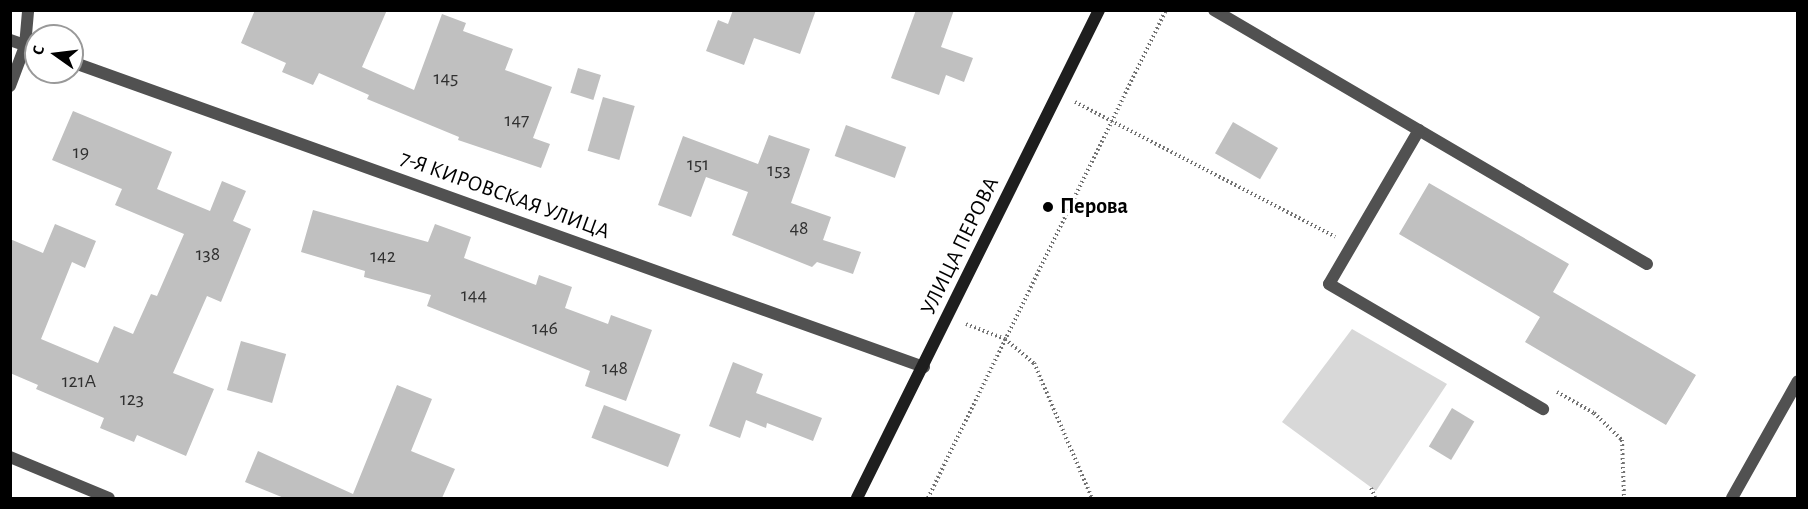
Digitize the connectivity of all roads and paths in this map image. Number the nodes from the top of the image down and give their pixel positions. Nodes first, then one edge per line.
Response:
1 (1099, 10) edge
2 (1166, 10) edge
3 (1214, 10) edge
4 (24, 60) edge
5 (84, 66) edge
6 (10, 86) edge
7 (1059, 94) junction
8 (1112, 121) junction
9 (1419, 130) junction
10 (1352, 245) junction
11 (1647, 264) dead end
12 (948, 318) junction
13 (1005, 339) junction
14 (924, 367) junction
15 (1797, 381) edge
16 (1551, 388) dead end
17 (1543, 409) dead end
18 (10, 457) edge
19 (1371, 488) dead end
20 (109, 498) edge
21 (857, 498) edge
22 (928, 498) edge
23 (1092, 498) edge
24 (1375, 498) edge
25 (1624, 498) edge
26 (1732, 498) edge

1 - 7 street, УЛИЦА ПЕРОВА
2 - 8 path
3 - 9 street
4 - 6 street
5 - 14 street, 7-Я КИРОВСКАЯ УЛИЦА
7 - 8 path
7 - 12 street, УЛИЦА ПЕРОВА
8 - 10 path
8 - 13 path
9 - 10 street
9 - 11 street
10 - 17 street
12 - 13 path
12 - 14 street, УЛИЦА ПЕРОВА
13 - 22 path
13 - 23 path
14 - 21 street, УЛИЦА ПЕРОВА
15 - 26 street
16 - 25 path
18 - 20 street
19 - 24 path

